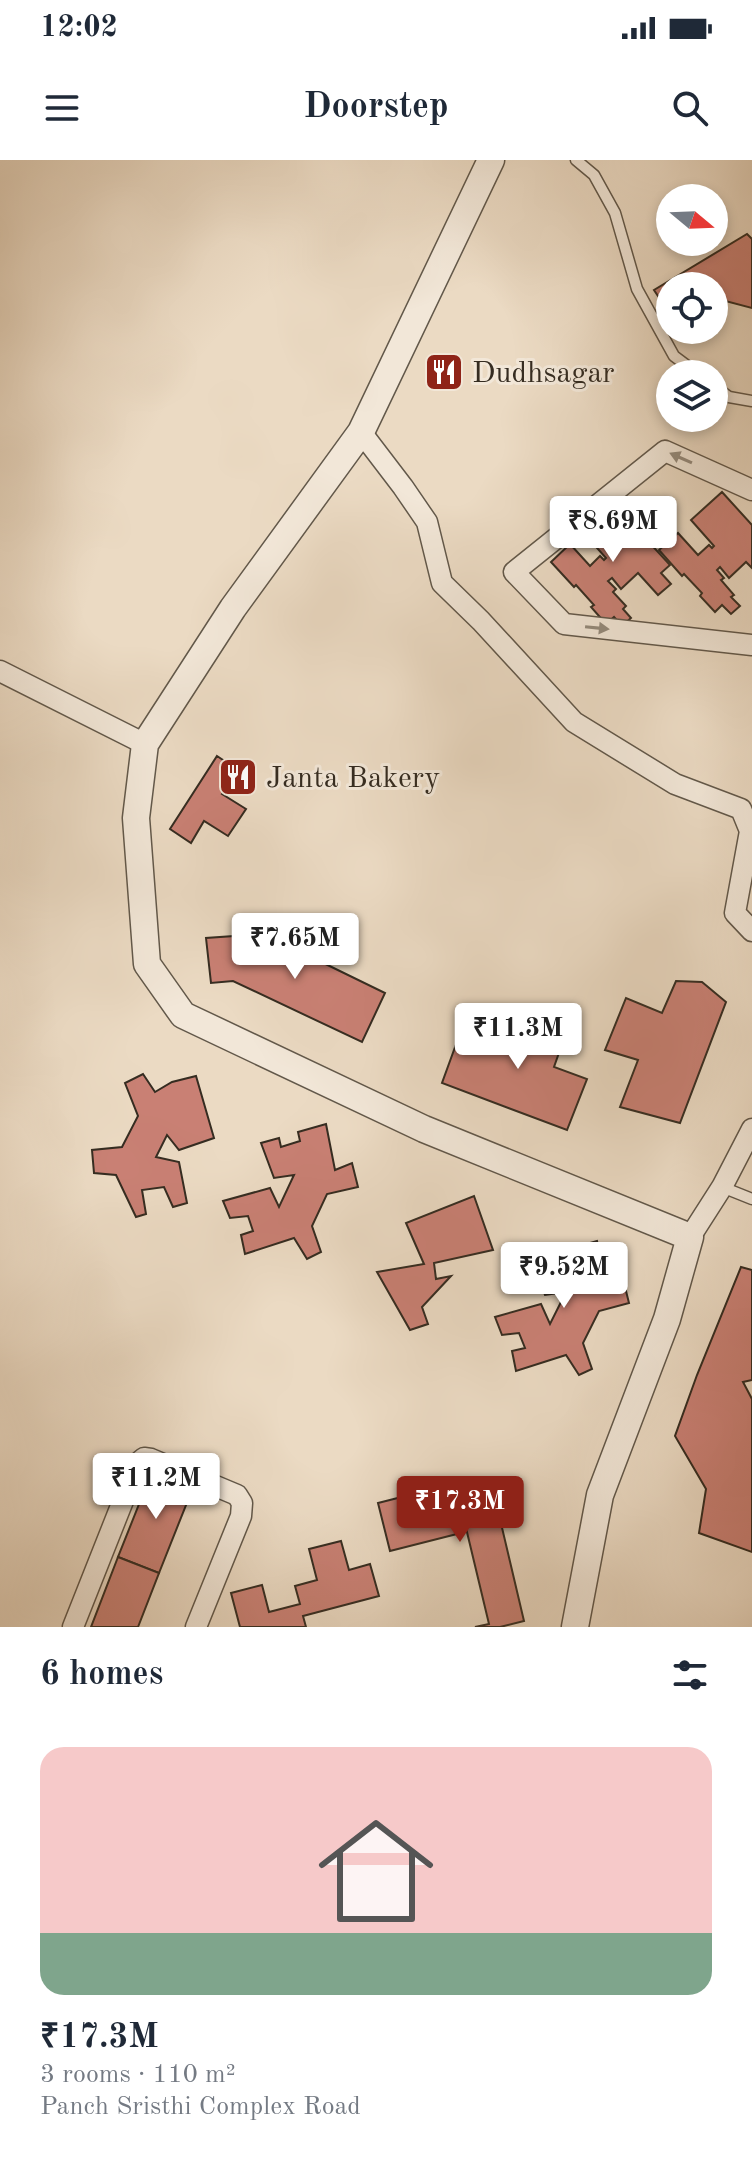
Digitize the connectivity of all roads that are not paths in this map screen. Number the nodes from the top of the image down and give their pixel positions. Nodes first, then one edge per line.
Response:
1 (491, 160) edge
2 (576, 160) edge
3 (679, 360) edge
4 (728, 396) edge
5 (752, 401) edge
6 (361, 432) junction
7 (752, 490) edge
8 (752, 645) edge
9 (0, 671) edge
10 (145, 744) junction
11 (752, 931) edge
12 (752, 1129) edge
13 (722, 1187) junction
14 (752, 1199) edge
15 (690, 1237) junction
16 (73, 1627) edge
17 (196, 1627) edge
18 (575, 1627) edge

1 - 6 street
2 - 3 lane
4 - 5 lane
6 - 10 street
6 - 11 street
7 -> 8 street
9 - 10 street
10 - 15 street
12 - 13 street
13 - 14 lane
13 - 15 street
15 - 18 street
16 - 17 street

